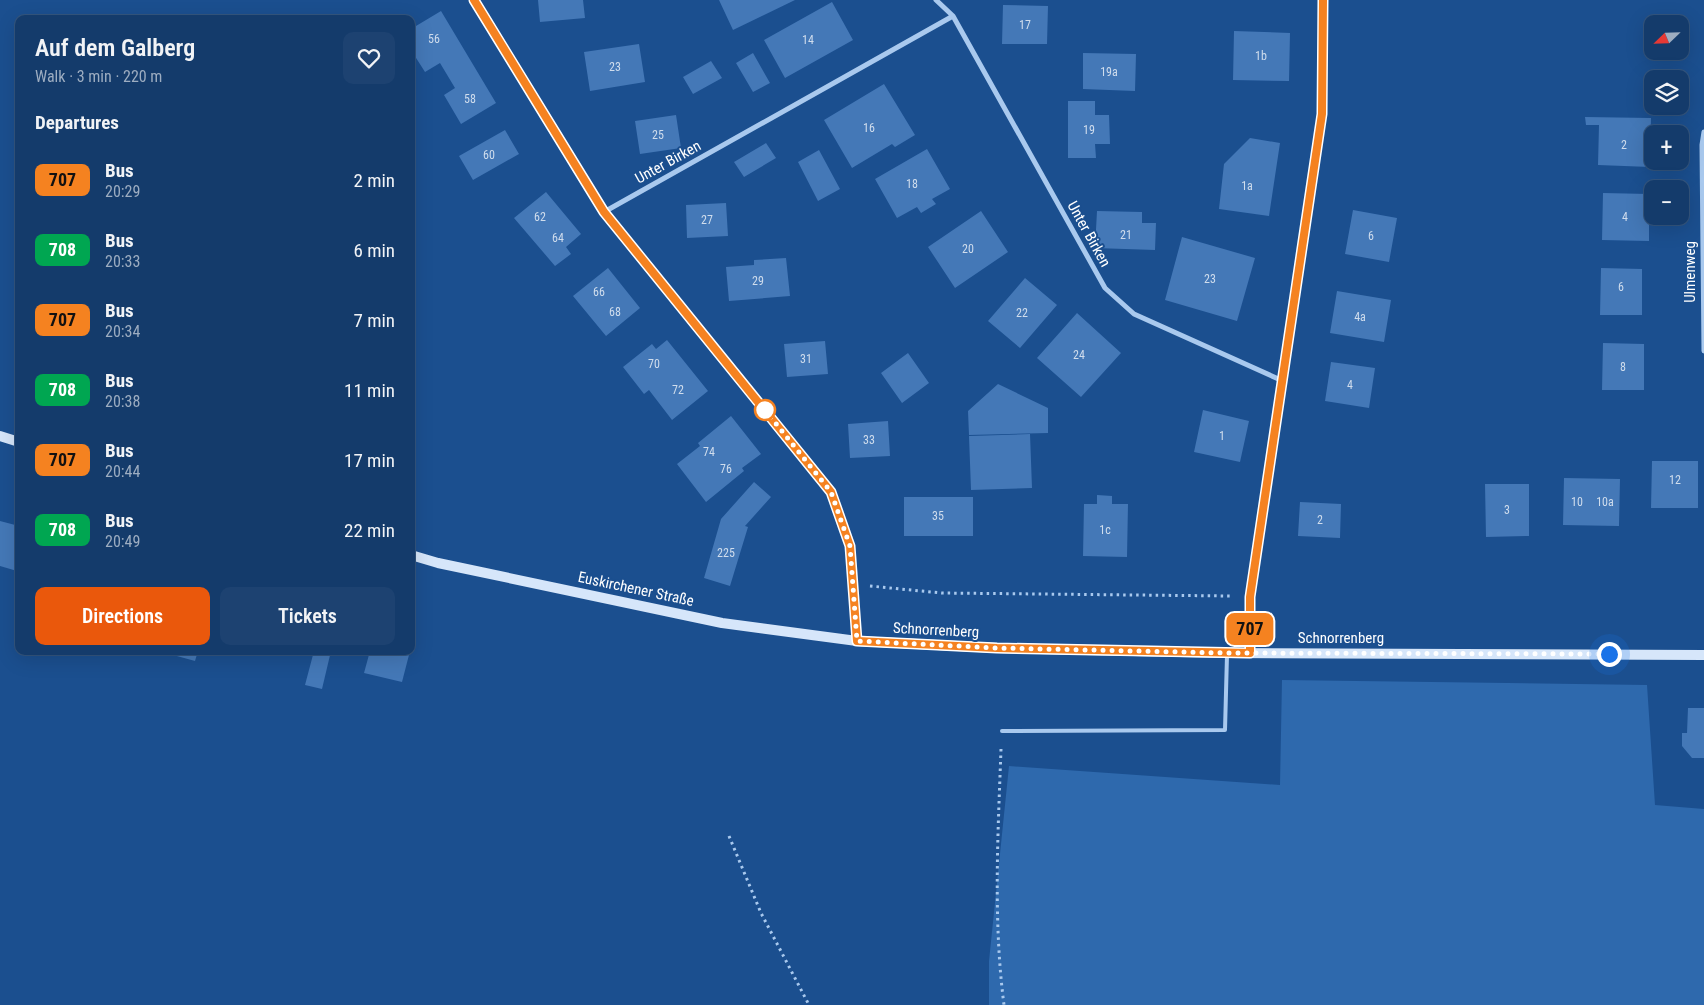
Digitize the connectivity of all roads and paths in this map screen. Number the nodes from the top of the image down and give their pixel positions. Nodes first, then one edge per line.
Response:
1 (474, 0) edge
2 (936, 0) edge
3 (1323, 0) edge
4 (953, 16) junction
5 (1704, 132) edge
6 (604, 212) junction
7 (1704, 351) edge
8 (1283, 381) junction
9 (0, 436) edge
10 (15, 441) edge
11 (415, 556) edge
12 (853, 585) junction
13 (1250, 597) junction
14 (857, 641) junction
15 (1228, 653) junction
16 (1250, 653) junction
17 (1704, 655) edge
18 (1002, 731) joint
19 (729, 836) dead end
20 (809, 1005) edge
21 (1004, 1005) edge

1 - 6 street
2 - 4 street, Unter Birken
3 - 8 street
4 - 6 street, Unter Birken
4 - 8 street, Unter Birken
5 - 7 street, Ulmenweg
6 - 12 street
8 - 13 street
9 - 10 main road
11 - 14 main road, Euskirchener Straße
12 - 13 path
12 - 14 street
13 - 16 street
14 - 15 main road, Schnorrenberg
15 - 16 main road, Schnorrenberg
15 - 18 lane
16 - 17 main road, Schnorrenberg
18 - 21 path
19 - 20 path

